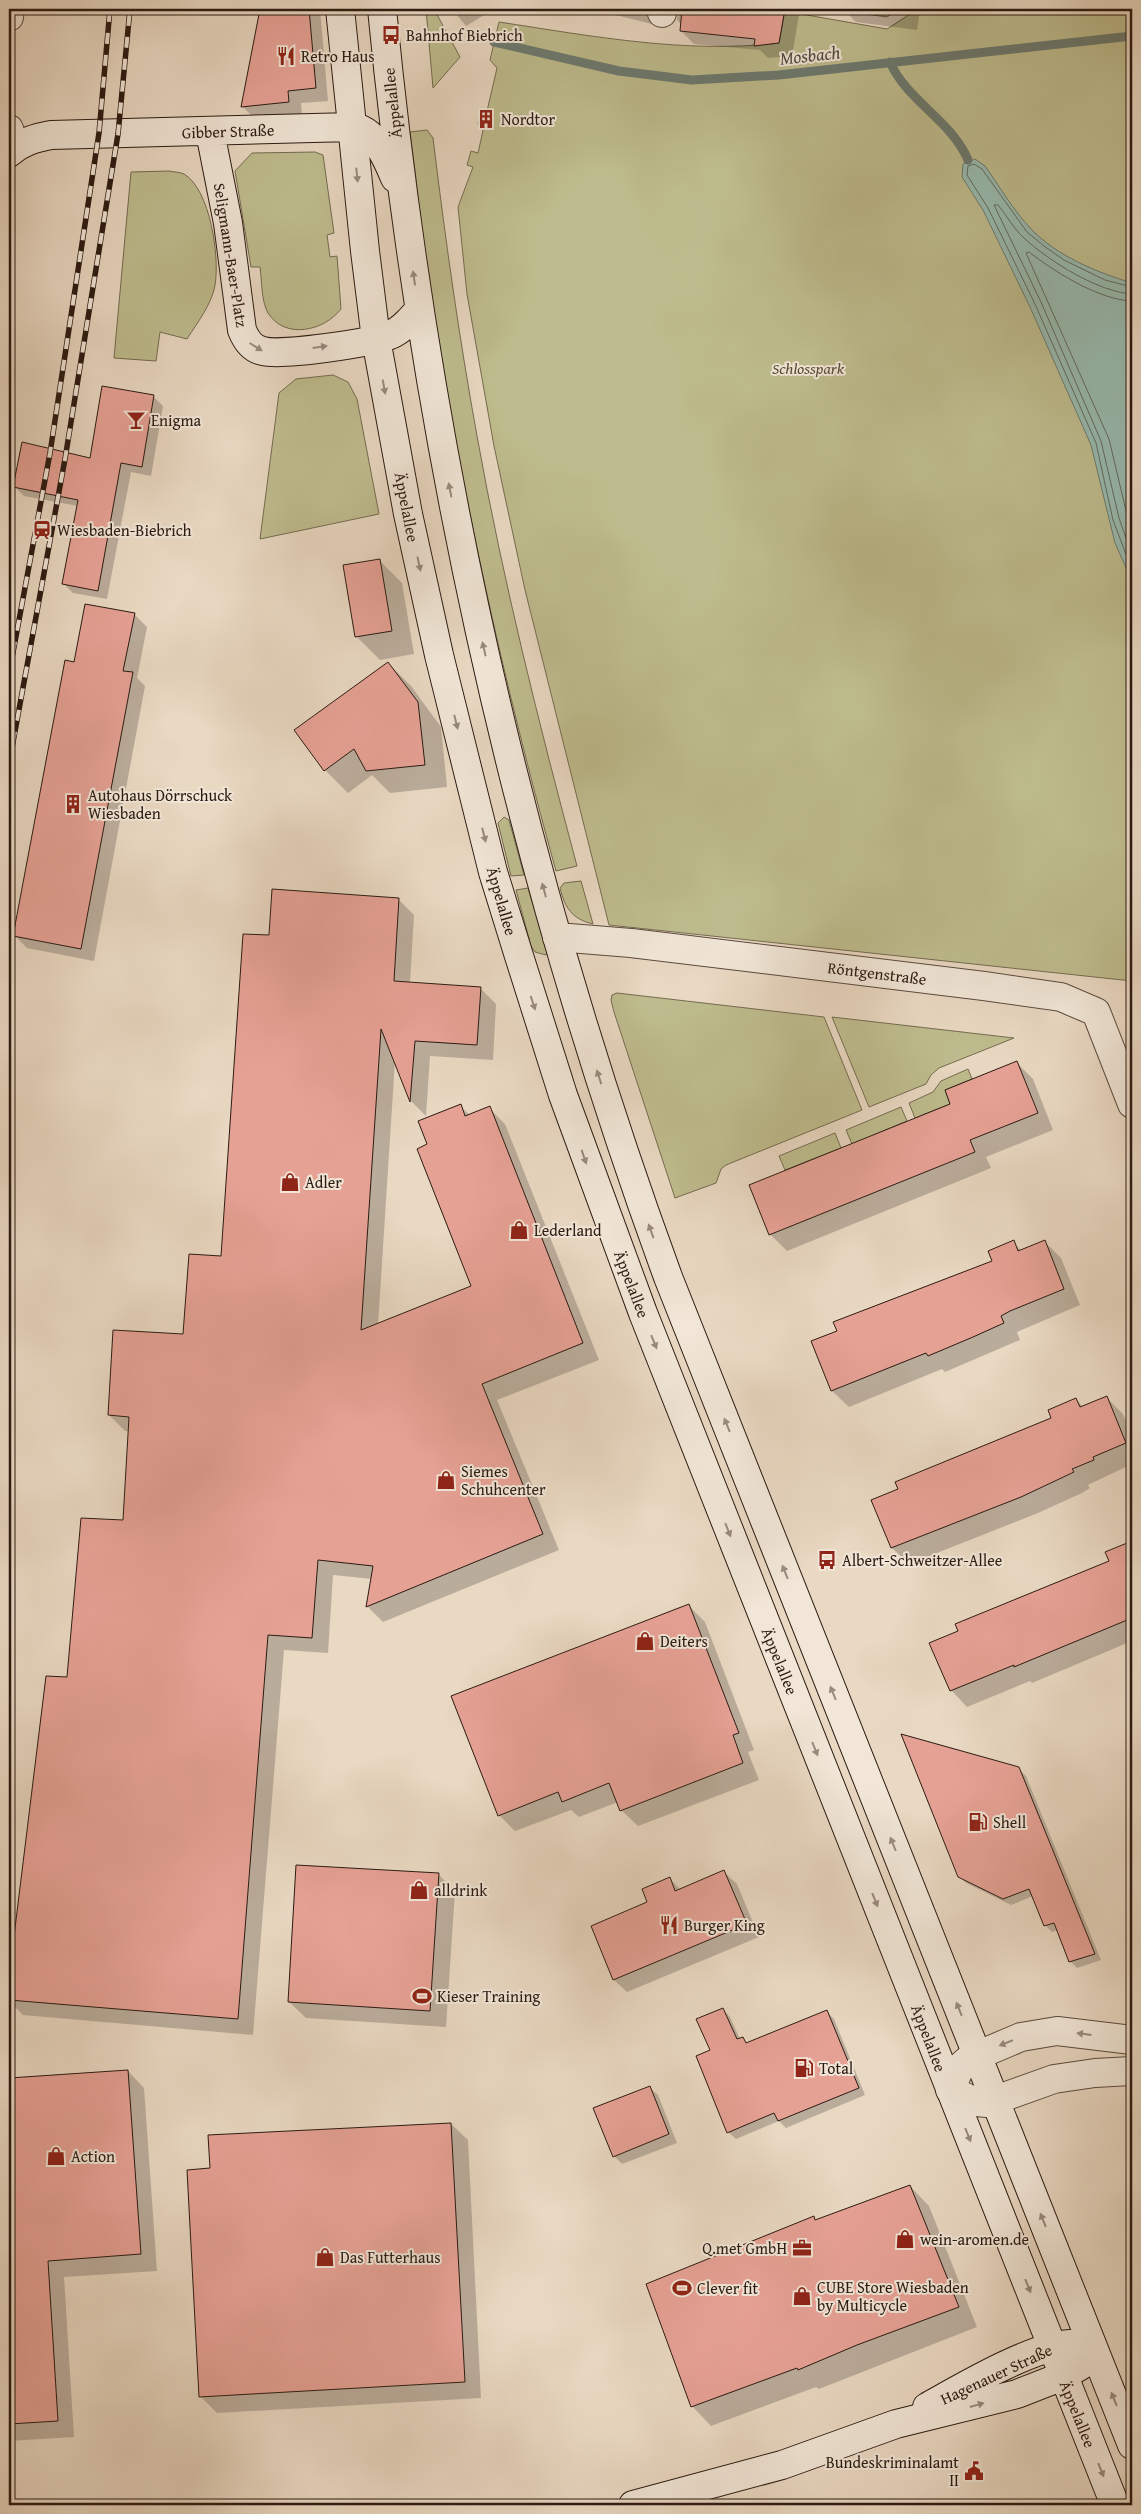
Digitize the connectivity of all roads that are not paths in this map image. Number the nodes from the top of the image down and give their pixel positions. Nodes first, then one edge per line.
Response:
1 (10, 9) edge
2 (340, 9) edge
3 (382, 9) edge
4 (9, 17) edge
5 (352, 127) junction
6 (210, 132) junction
7 (11, 143) edge
8 (403, 196) junction
9 (419, 310) junction
10 (376, 339) junction
11 (557, 937) junction
12 (1132, 1104) edge
13 (1132, 2040) edge
14 (977, 2055) junction
15 (1132, 2071) edge
16 (950, 2090) junction
17 (996, 2102) junction
18 (1052, 2347) junction
19 (1093, 2347) junction
20 (1064, 2376) junction
21 (896, 2424) junction
22 (1132, 2445) edge
23 (633, 2505) edge
24 (1115, 2505) edge

1 - 4 main road
2 - 5 main road, Äppelallee
3 - 8 main road, Äppelallee
5 - 6 main road, Gibber Straße
5 - 8 main road
5 -> 10 main road, Äppelallee
6 - 7 main road, Gibber Straße
6 -> 10 main road, Seligmann-Baer-Platz
9 -> 8 main road, Äppelallee
9 - 10 main road, Seligmann-Baer-Platz
11 -> 9 main road, Äppelallee
10 -> 16 main road, Äppelallee
11 - 12 main road, Röntgenstraße
14 -> 11 main road, Äppelallee
13 -> 14 main road
14 - 16 main road
14 - 17 main road, Äppelallee
15 - 17 main road
16 - 17 main road
16 -> 18 main road, Äppelallee
19 -> 17 main road, Äppelallee
18 - 19 main road, Hagenauer Straße
18 - 20 main road, Äppelallee
18 - 21 main road, Hagenauer Straße
19 - 20 main road, Hagenauer Straße
22 -> 19 main road, Äppelallee
21 -> 20 main road, Hagenauer Straße
20 -> 24 main road, Äppelallee
21 - 23 main road, Hagenauer Straße

